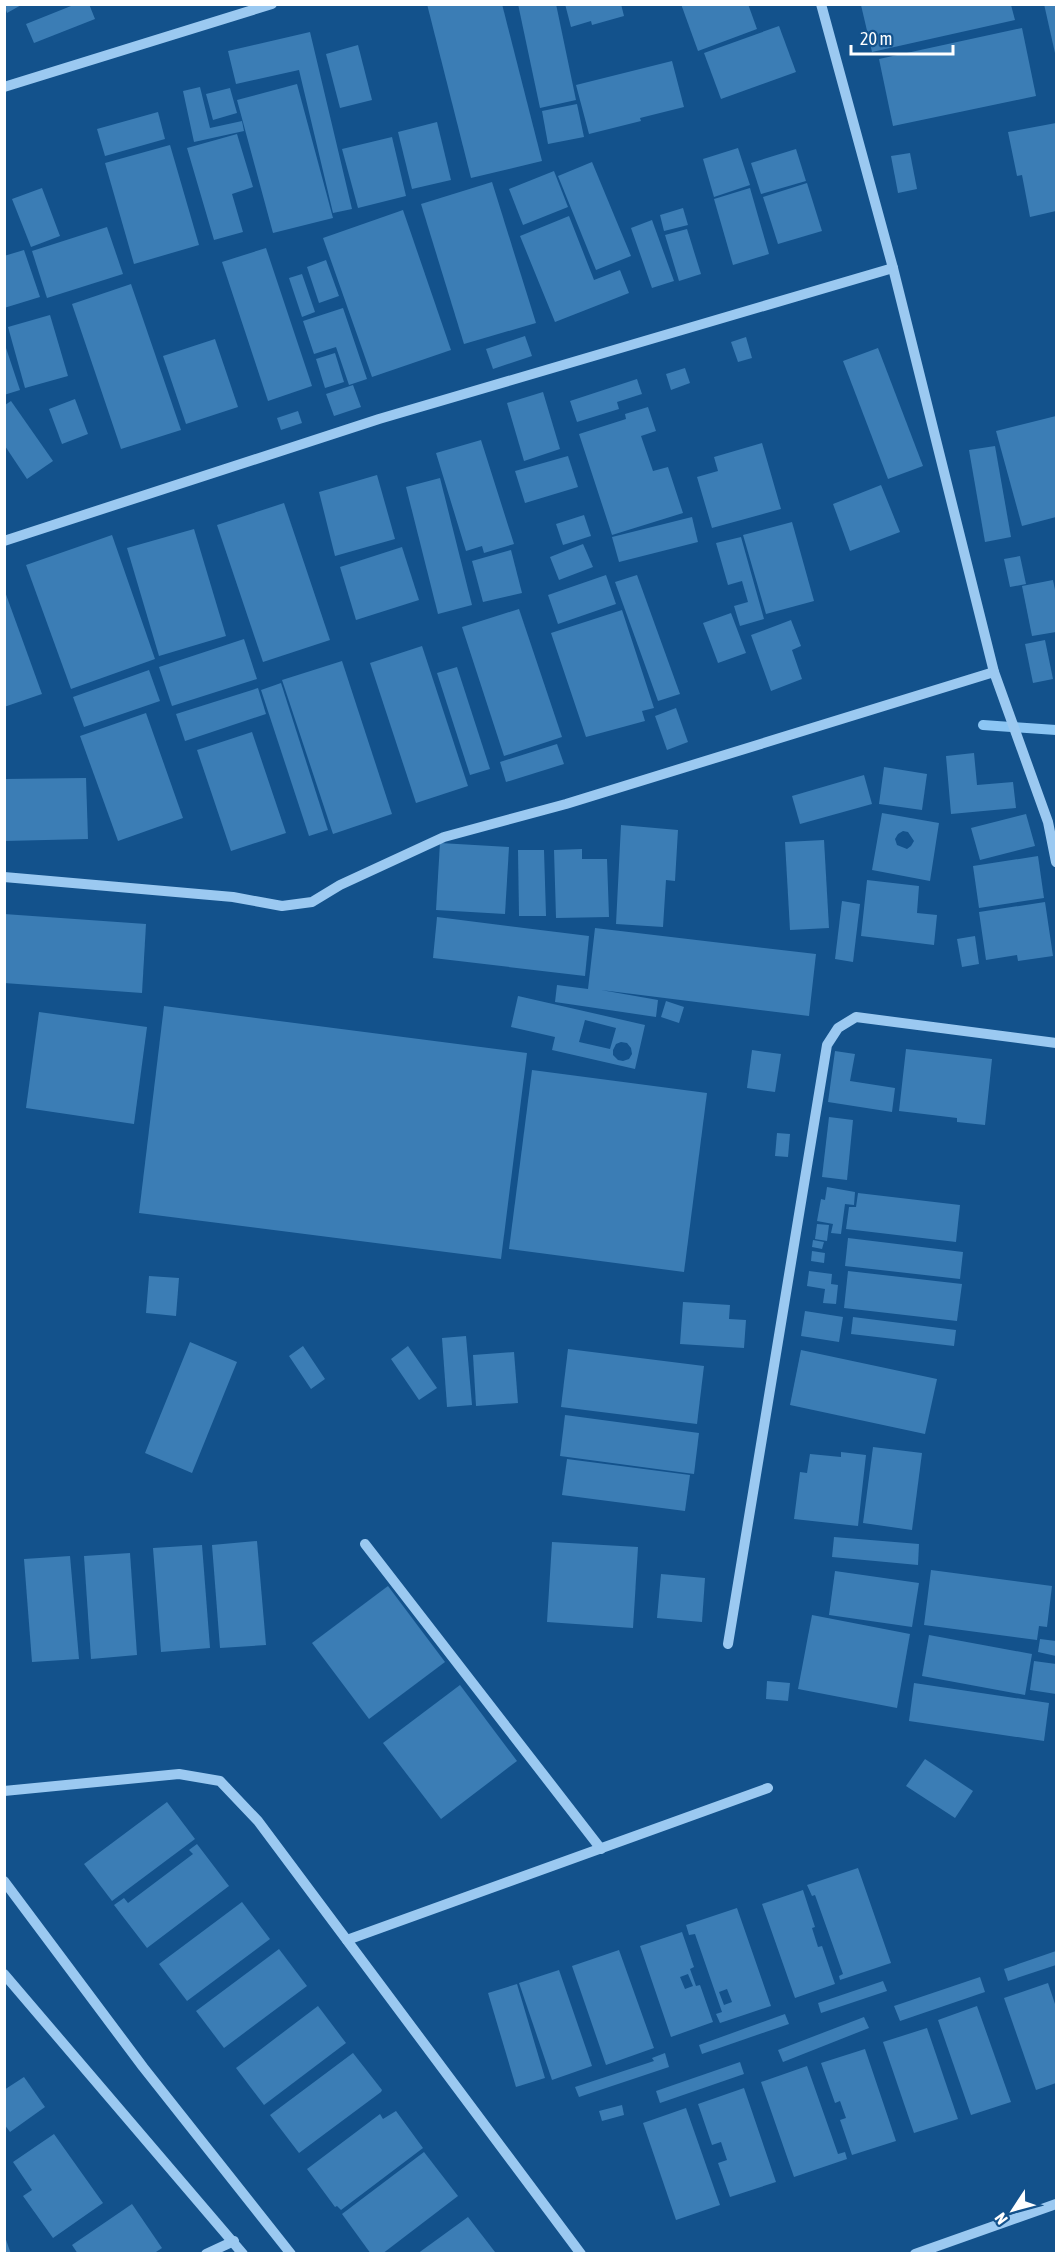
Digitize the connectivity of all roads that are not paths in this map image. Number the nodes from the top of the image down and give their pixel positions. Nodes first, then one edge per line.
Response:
1 (272, 4) edge
2 (821, 4) edge
3 (4, 87) edge
4 (893, 268) junction
5 (4, 540) edge
6 (994, 672) junction
7 (1056, 862) edge
8 (4, 877) edge
9 (1056, 1043) edge
10 (365, 1544) dead end
11 (728, 1644) dead end
12 (768, 1788) dead end
13 (4, 1791) edge
14 (601, 1849) junction
15 (4, 1881) edge
16 (347, 1941) junction
17 (4, 1974) edge
18 (1056, 2204) edge
19 (234, 2241) junction
20 (206, 2253) edge
21 (243, 2253) edge
22 (291, 2253) edge
23 (581, 2253) edge
24 (915, 2253) edge

1 - 3 street
2 - 4 street
4 - 5 street
4 - 6 street
6 - 7 street
6 - 8 street
9 - 11 street
10 - 14 street
12 - 14 street
13 - 16 street
14 - 16 street
15 - 22 street
16 - 23 street
17 - 19 street
18 - 24 street
19 - 20 street
19 - 21 street

